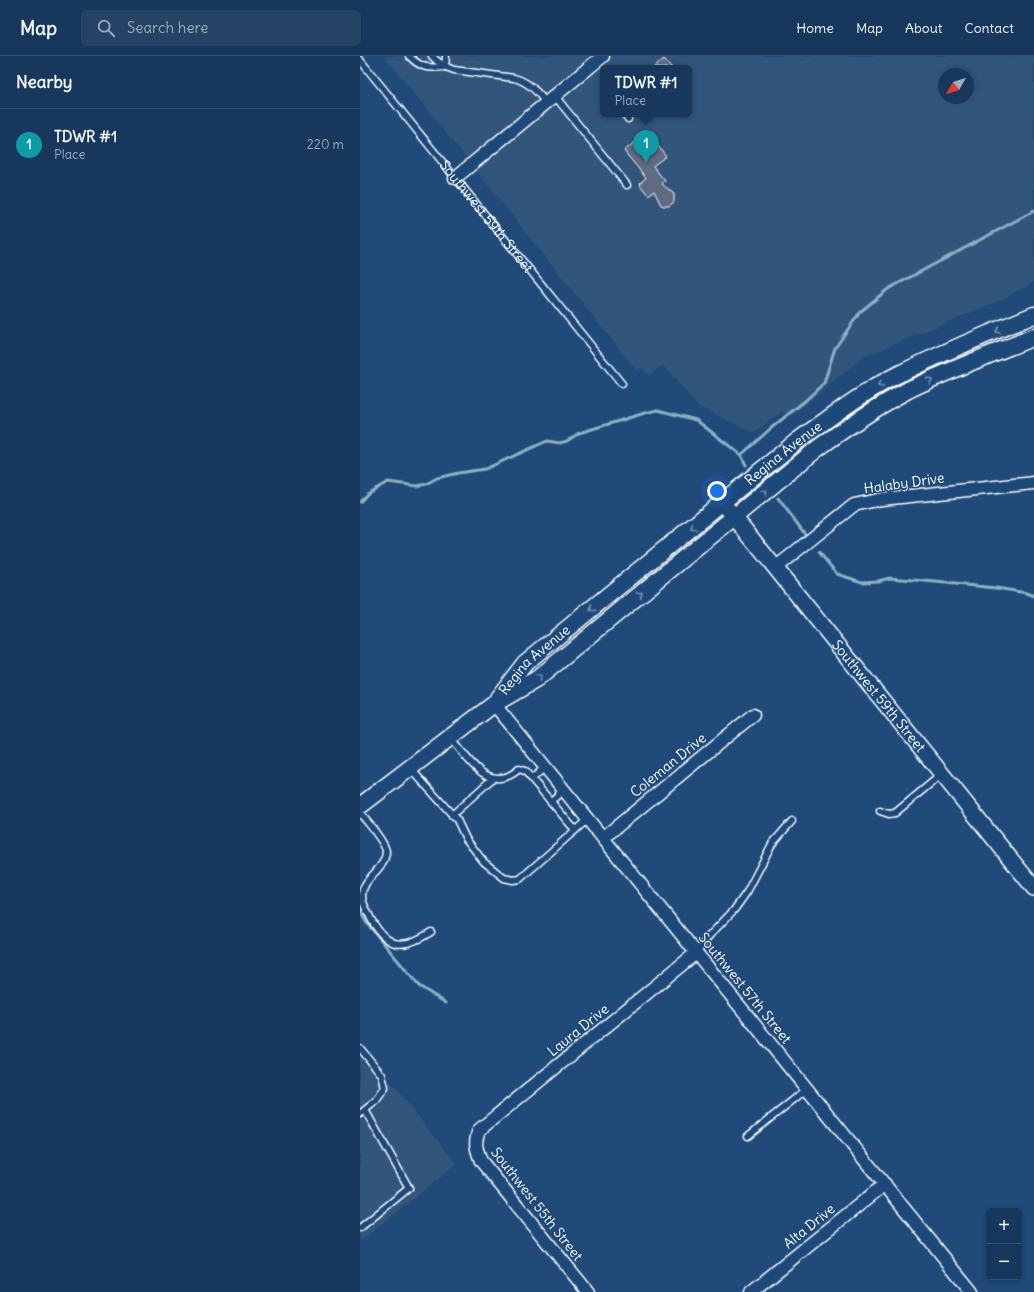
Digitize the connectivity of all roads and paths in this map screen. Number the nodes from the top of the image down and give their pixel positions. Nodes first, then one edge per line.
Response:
1 (409, 56) edge
2 (432, 56) edge
3 (446, 56) edge
4 (603, 56) edge
5 (360, 60) edge
6 (445, 68) junction
7 (550, 99) junction
8 (455, 178) junction
9 (627, 185) dead end
10 (1034, 315) edge
11 (1034, 337) edge
12 (622, 384) dead end
13 (1034, 483) edge
14 (723, 503) junction
15 (734, 517) junction
16 (775, 568) junction
17 (494, 704) junction
18 (753, 715) dead end
19 (450, 737) junction
20 (545, 767) junction
21 (410, 768) junction
22 (942, 774) junction
23 (492, 779) junction
24 (532, 779) junction
25 (564, 790) junction
26 (551, 801) junction
27 (360, 806) edge
28 (880, 811) dead end
29 (360, 813) edge
30 (452, 815) junction
31 (588, 819) junction
32 (792, 821) dead end
33 (575, 830) junction
34 (603, 838) junction
35 (1034, 888) edge
36 (431, 932) dead end
37 (696, 953) junction
38 (360, 1048) edge
39 (807, 1089) junction
40 (362, 1112) edge
41 (479, 1130) joint
42 (748, 1136) dead end
43 (885, 1184) junction
44 (360, 1228) edge
45 (588, 1292) edge
46 (752, 1292) edge
47 (972, 1292) edge

1 - 6 lane
2 - 6 lane
3 - 6 lane
4 - 7 street
5 - 8 lane, Southwest 59th Street
6 - 7 lane
7 - 8 street
7 - 9 lane
8 - 12 lane, Southwest 59th Street
10 -> 14 main road, Regina Avenue
15 -> 11 main road, Regina Avenue
13 - 16 street, Halaby Drive
14 - 15 street, Southwest 59th Street
14 -> 17 main road, Regina Avenue
15 - 16 street, Southwest 59th Street
17 -> 15 main road, Regina Avenue
16 - 22 street, Southwest 59th Street
17 - 19 main road, Regina Avenue
17 - 20 street, Southwest 57th Street
18 - 34 street, Coleman Drive
19 - 21 main road, Regina Avenue
19 - 23 lane
20 - 24 lane
20 - 25 street, Southwest 57th Street
21 - 27 main road, Regina Avenue
21 - 30 lane
22 - 28 lane
22 - 35 street, Southwest 59th Street
23 - 24 lane
23 - 30 lane
24 - 26 lane
25 - 26 lane
25 - 31 street, Southwest 57th Street
26 - 33 lane
29 - 36 lane
30 - 33 lane
31 - 33 lane
31 - 34 street, Southwest 57th Street
32 - 37 lane
34 - 37 street, Southwest 57th Street
37 - 39 street, Southwest 57th Street
37 - 41 street, Laura Drive
38 - 40 lane
39 - 42 lane
39 - 43 street, Southwest 57th Street
40 - 44 lane
41 - 45 street, Southwest 55th Street
43 - 46 street, Alta Drive
43 - 47 street, Southwest 57th Street

